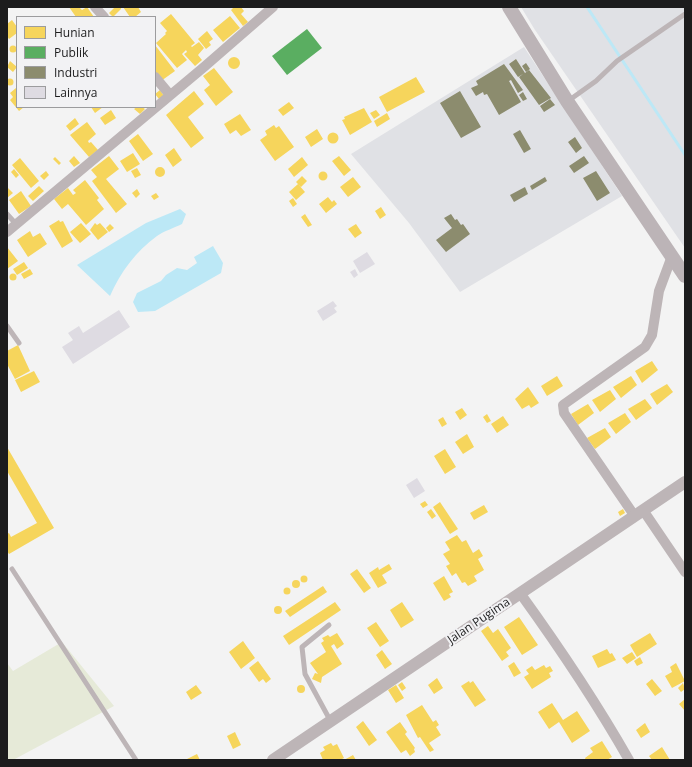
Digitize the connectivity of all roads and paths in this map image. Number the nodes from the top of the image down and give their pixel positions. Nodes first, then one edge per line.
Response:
1 (95, 7) edge
2 (273, 7) edge
3 (509, 7) edge
4 (685, 14) edge
5 (103, 16) edge
6 (156, 78) edge
7 (170, 95) junction
8 (567, 101) junction
9 (156, 107) edge
10 (154, 108) edge
11 (7, 214) edge
12 (16, 224) junction
13 (7, 232) edge
14 (672, 256) junction
15 (685, 276) edge
16 (7, 326) edge
17 (19, 342) dead end
18 (685, 482) edge
19 (639, 512) junction
20 (12, 569) dead end
21 (685, 572) edge
22 (520, 593) junction
23 (328, 625) dead end
24 (330, 721) junction
25 (136, 760) edge
26 (273, 760) edge
27 (629, 760) edge

1 - 5 street
2 - 7 street
3 - 8 main road
4 - 8 lane
6 - 7 street
7 - 9 street
8 - 14 main road
10 - 12 street
11 - 12 lane
12 - 13 street
14 - 15 main road
14 - 19 street
16 - 17 lane
18 - 19 street, Jalan Pugima
19 - 21 street
19 - 22 street, Jalan Pugima
20 - 25 lane
22 - 24 street, Jalan Pugima
22 - 27 street
23 - 24 lane
24 - 26 street, Jalan Pugima

